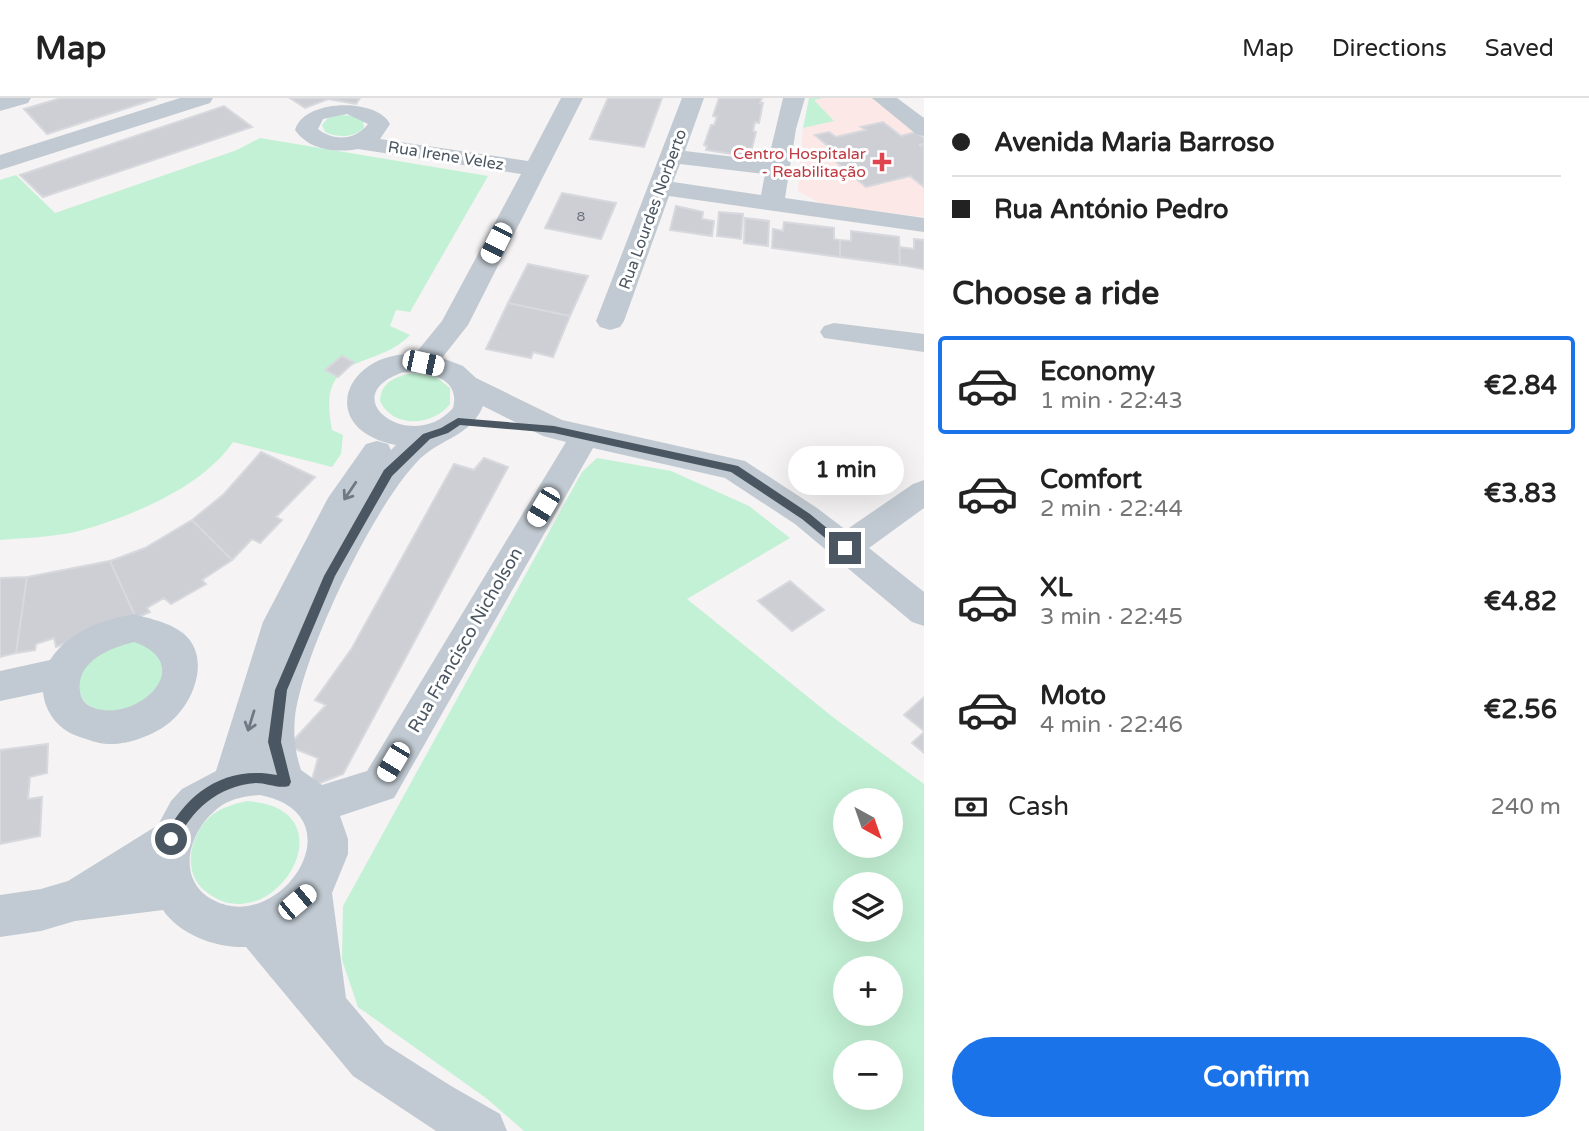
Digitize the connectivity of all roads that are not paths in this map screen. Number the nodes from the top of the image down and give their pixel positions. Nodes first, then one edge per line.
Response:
1 (20, 98) edge
2 (202, 98) edge
3 (572, 98) edge
4 (693, 98) edge
5 (794, 98) edge
6 (883, 98) edge
7 (0, 104) edge
8 (924, 129) edge
9 (358, 142) dead end
10 (673, 156) junction
11 (0, 163) edge
12 (535, 169) junction
13 (778, 169) junction
14 (662, 188) junction
15 (772, 203) junction
16 (924, 225) edge
17 (611, 321) dead end
18 (454, 326) junction
19 (834, 332) dead end
20 (924, 343) edge
21 (423, 363) junction
22 (460, 379) junction
23 (458, 421) junction
24 (569, 433) junction
25 (388, 434) junction
26 (427, 436) junction
27 (924, 492) edge
28 (845, 548) junction
29 (924, 612) edge
30 (63, 672) dead end
31 (0, 686) edge
32 (232, 781) junction
33 (300, 793) junction
34 (171, 839) junction
35 (173, 888) junction
36 (311, 890) junction
37 (75, 900) junction
38 (0, 916) edge
39 (255, 925) junction
40 (324, 1008) junction
41 (483, 1131) edge

1 - 7 street
2 - 11 street
3 - 12 street
4 - 10 street, Rua Lourdes Norberto
5 - 13 street
6 - 8 street
9 - 12 street, Rua Irene Velez
10 - 13 street
10 - 14 street, Rua Lourdes Norberto
12 - 18 street
13 - 15 street
14 - 15 street
14 - 17 street, Rua Lourdes Norberto
15 - 16 street
18 - 21 street
18 - 22 street
19 - 20 street
21 - 22 street
21 - 25 street
22 - 23 street
22 - 24 street
23 - 24 street
23 - 26 street
24 - 28 street
24 - 33 street, Rua Francisco Nicholson
25 - 26 street
25 -> 32 street
26 - 33 street
27 - 28 street
28 - 29 street
30 - 31 street
32 - 33 street
32 - 34 street
33 - 36 street
34 - 35 street
34 - 37 street
35 - 37 street
35 - 39 street
36 - 39 street
36 - 40 street
37 - 38 street
39 - 40 street
40 - 41 street

